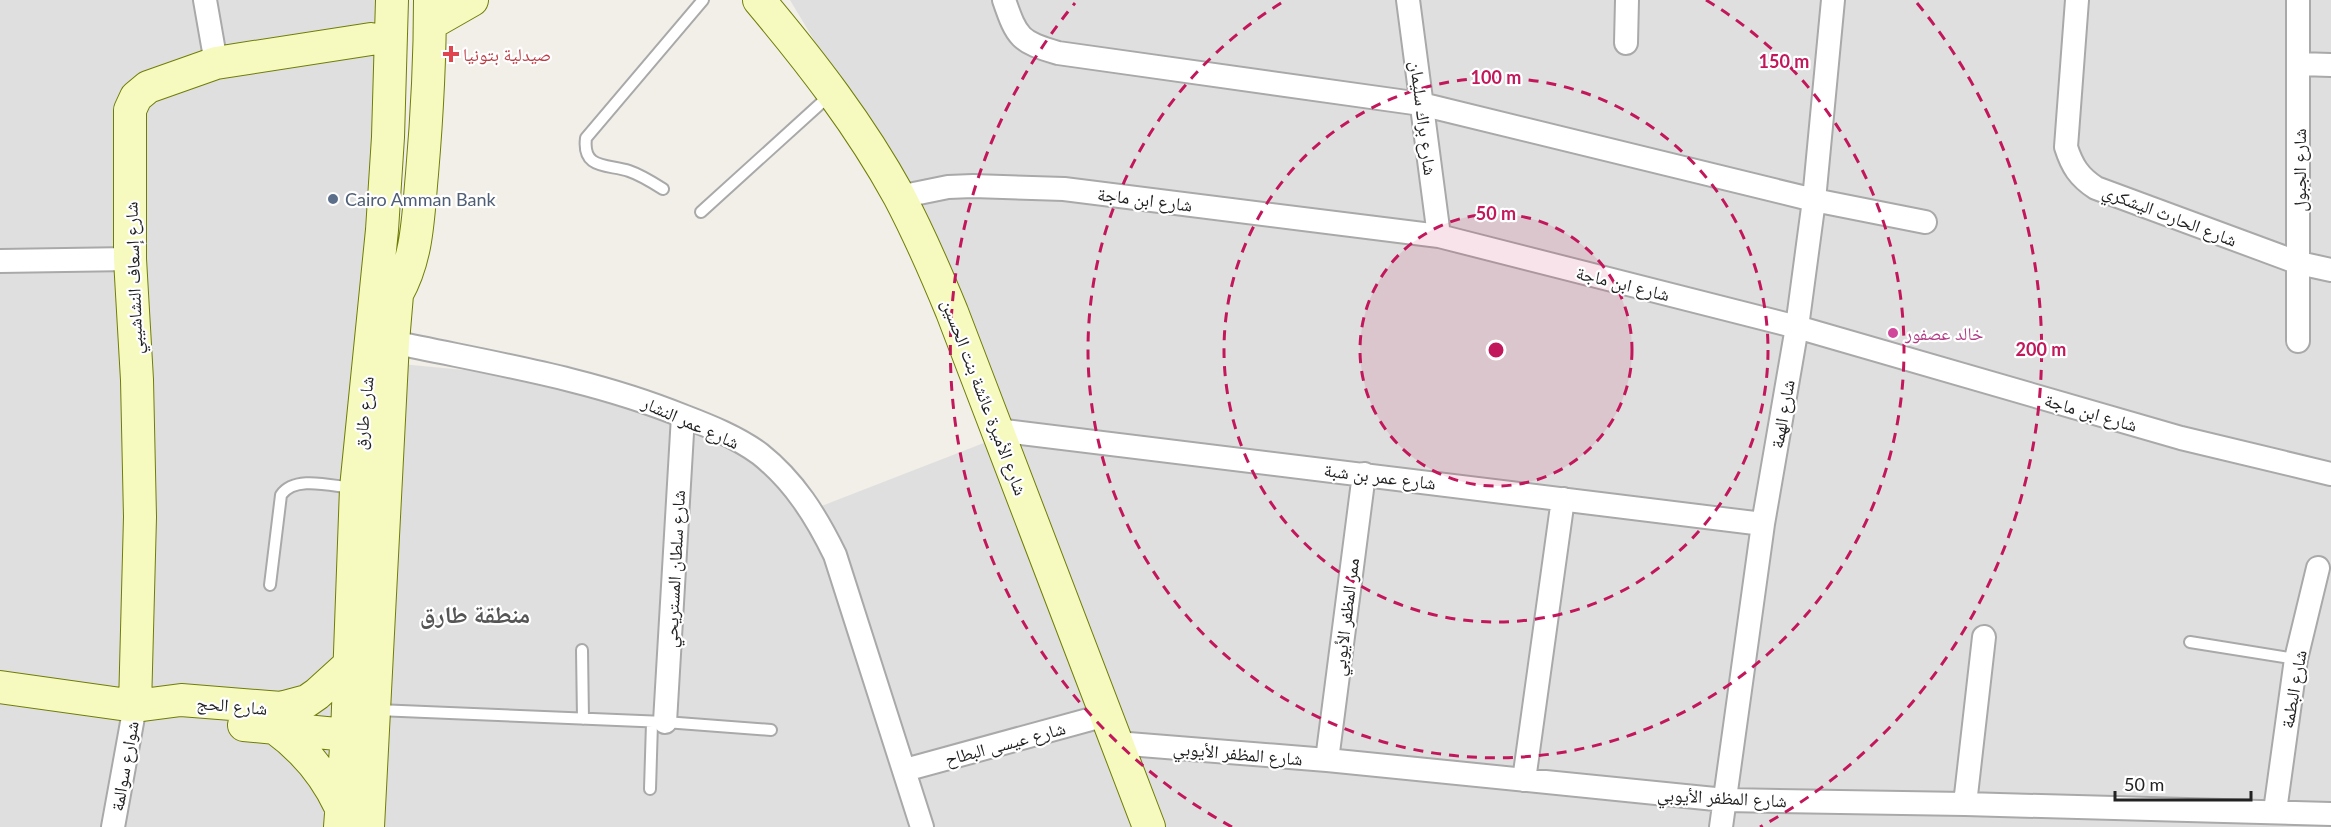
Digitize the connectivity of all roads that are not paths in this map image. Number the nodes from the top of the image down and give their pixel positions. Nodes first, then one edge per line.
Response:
1 (205, 0) edge
2 (372, 0) edge
3 (392, 0) edge
4 (410, 0) edge
5 (472, 0) edge
6 (703, 0) edge
7 (759, 0) edge
8 (1004, 0) edge
9 (1408, 0) edge
10 (1627, 0) edge
11 (1833, 0) edge
12 (2077, 0) edge
13 (2298, 0) edge
14 (430, 12) edge
15 (371, 39) junction
16 (1626, 43) dead end
17 (216, 63) junction
18 (2299, 64) junction
19 (2331, 65) edge
20 (833, 92) junction
21 (1421, 104) junction
22 (663, 189) dead end
23 (899, 197) junction
24 (1814, 200) junction
25 (702, 212) dead end
26 (1925, 222) dead end
27 (1439, 236) junction
28 (130, 259) junction
29 (0, 261) edge
30 (2299, 263) junction
31 (2331, 270) edge
32 (385, 298) junction
33 (1797, 327) junction
34 (2298, 341) dead end
35 (393, 342) junction
36 (683, 416) junction
37 (997, 429) junction
38 (1364, 474) junction
39 (2331, 474) edge
40 (356, 488) junction
41 (1563, 499) junction
42 (1763, 524) junction
43 (2318, 568) dead end
44 (270, 585) dead end
45 (1984, 637) dead end
46 (2190, 642) dead end
47 (582, 650) dead end
48 (2296, 659) junction
49 (350, 664) junction
50 (0, 687) edge
51 (135, 706) junction
52 (583, 719) junction
53 (659, 723) junction
54 (275, 728) junction
55 (364, 728) junction
56 (771, 729) dead end
57 (1111, 729) junction
58 (1328, 760) junction
59 (905, 770) junction
60 (1524, 780) junction
61 (650, 789) dead end
62 (1725, 800) junction
63 (1965, 804) junction
64 (2275, 811) junction
65 (2331, 814) edge
66 (340, 817) edge
67 (2153, 819) edge
68 (113, 827) edge
69 (368, 827) edge
70 (922, 827) edge
71 (1149, 827) edge
72 (1721, 827) edge

1 - 17 street
2 - 15 street
3 - 32 street, شارع طارق
4 - 32 street, شارع طارق
5 - 14 street
6 - 22 lane
7 - 20 street, شارع الأميرة عائشة بنت الحسين
8 - 21 street
9 - 21 street, شارع براك سليمان
10 - 16 street
11 - 24 street, شارع الهمة
12 - 30 street, شارع الحارث اليشكري
13 - 18 street, شارع الجبول
14 - 32 street
15 - 17 street, شارع إسعاف النشاشيبي
15 - 32 street
17 - 28 street, شارع إسعاف النشاشيبي
18 - 19 street
18 - 30 street, شارع الجبول
20 - 23 street, شارع الأميرة عائشة بنت الحسين
20 - 25 lane
21 - 24 street
21 - 27 street, شارع براك سليمان
23 - 27 street, شارع ابن ماجة
23 - 37 street, شارع الأميرة عائشة بنت الحسين
24 - 26 street
24 - 33 street, شارع الهمة
27 - 33 street, شارع ابن ماجة
28 - 29 street
28 - 51 street, شارع إسعاف النشاشيبي
30 - 31 street, شارع الحارث اليشكري
30 - 34 street, شارع الجبول
32 - 35 street, شارع طارق
32 - 40 street, شارع طارق
33 - 39 street, شارع ابن ماجة
33 - 42 street, شارع الهمة
35 - 36 street, شارع عمر النشار
35 - 55 street, شارع طارق
36 - 53 street, شارع سلطان المستريحي
36 - 59 street, شارع عمر النشار
37 - 38 street, شارع عمر بن شبة
37 - 57 street, شارع الأميرة عائشة بنت الحسين
38 - 41 street, شارع عمر بن شبة
38 - 58 street, ممر المظفر الأيوبي
40 - 44 lane
40 - 49 street, شارع طارق
41 - 42 street, شارع عمر بن شبة
41 - 60 street
42 - 62 street, شارع الهمة
43 - 48 street, شارع البطمة
45 - 63 street
46 - 48 lane
47 - 52 lane
48 - 64 street, شارع البطمة
49 - 51 street, شارع الحج
49 - 55 street, شارع طارق
50 - 51 street, شارع الحج
51 - 54 street, شارع الحج
51 - 68 street, شوارع سوالمة
52 - 53 lane
52 - 55 lane
53 - 56 lane
53 - 61 lane
54 - 55 street, شارع الحج
54 - 66 street
55 - 66 street, شارع طارق
55 - 69 street, شارع طارق
57 - 58 street, شارع المظفر الأيوبي
57 - 59 street, شارع عيسى البطاح
57 - 71 street, شارع الأميرة عائشة بنت الحسين
58 - 60 street, شارع المظفر الأيوبي
59 - 70 street, شارع عمر النشار
60 - 62 street, شارع المظفر الأيوبي
62 - 63 street, شارع المظفر الأيوبي
62 - 72 street, شارع الهمة
63 - 67 street, شارع المظفر الأيوبي
64 - 65 street, شارع المظفر الأيوبي
64 - 67 street, شارع المظفر الأيوبي

